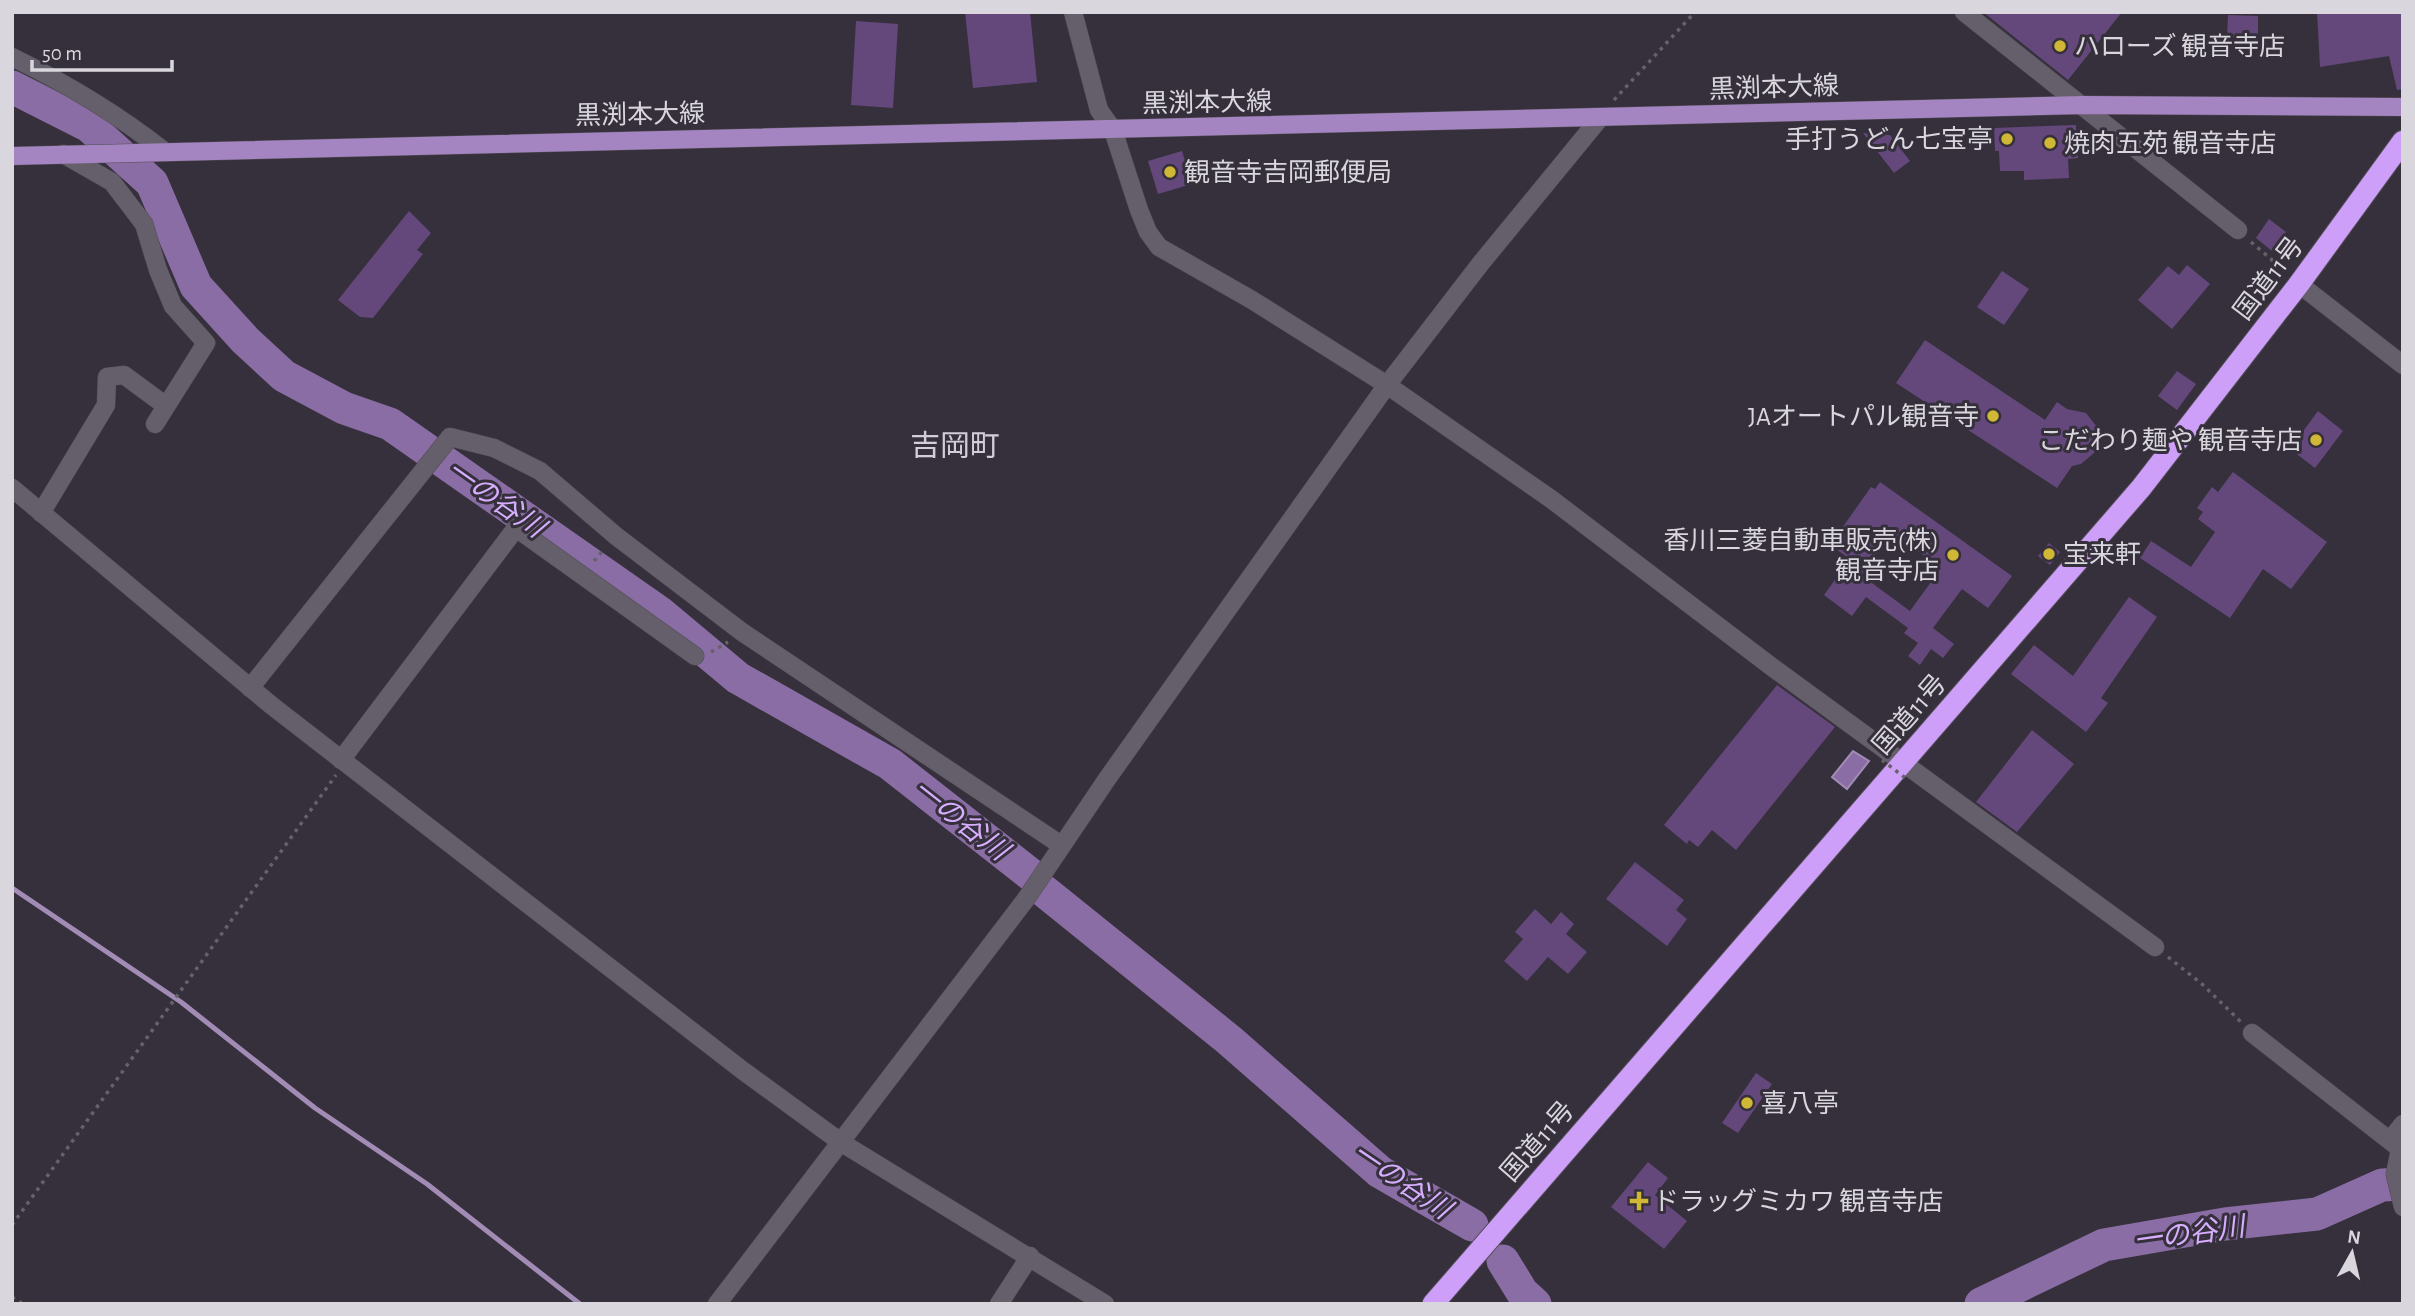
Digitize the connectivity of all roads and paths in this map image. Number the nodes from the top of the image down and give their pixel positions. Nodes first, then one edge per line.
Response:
1 (1073, 12) edge
2 (1695, 12) edge
3 (1964, 12) edge
4 (12, 57) edge
5 (2084, 105) junction
6 (2403, 107) edge
7 (1600, 118) junction
8 (1113, 130) junction
9 (2403, 141) edge
10 (164, 151) junction
11 (63, 154) junction
12 (12, 156) edge
13 (2238, 230) joint
14 (2299, 284) junction
15 (2403, 365) edge
16 (1387, 385) junction
17 (166, 406) junction
18 (155, 424) dead end
19 (12, 488) edge
20 (41, 513) junction
21 (695, 656) dead end
22 (250, 688) junction
23 (343, 761) junction
24 (1898, 768) junction
25 (1061, 845) junction
26 (2155, 947) joint
27 (2252, 1033) joint
28 (2403, 1124) edge
29 (842, 1143) junction
30 (2398, 1146) edge
31 (2403, 1208) edge
32 (12, 1225) edge
33 (1030, 1256) junction
34 (12, 1297) edge
35 (23, 1304) edge
36 (717, 1304) edge
37 (999, 1304) edge
38 (1105, 1304) edge
39 (1433, 1304) edge

1 - 8 street
2 - 7 path
3 - 5 street
4 - 10 street
5 - 6 main road, 黒渕本大線
5 - 7 main road, 黒渕本大線
5 - 13 street
7 - 8 main road, 黒渕本大線
7 - 16 street
8 - 10 main road, 黒渕本大線
8 - 16 street
9 - 14 highway, 国道11号
10 - 11 main road, 黒渕本大線
11 - 12 main road, 黒渕本大線
11 - 17 street
13 - 14 path
14 - 15 street
14 - 24 highway, 国道11号
16 - 24 street
16 - 25 street
17 - 18 street
17 - 20 street
19 - 20 street
20 - 22 street
21 - 23 street
22 - 23 street
22 - 25 street
23 - 29 street
23 - 32 path
24 - 26 street
24 - 39 highway, 国道11号
25 - 29 street
26 - 27 path
27 - 30 street
28 - 30 street
29 - 33 street
29 - 36 street
30 - 31 street
33 - 37 street
33 - 38 street
34 - 35 path

